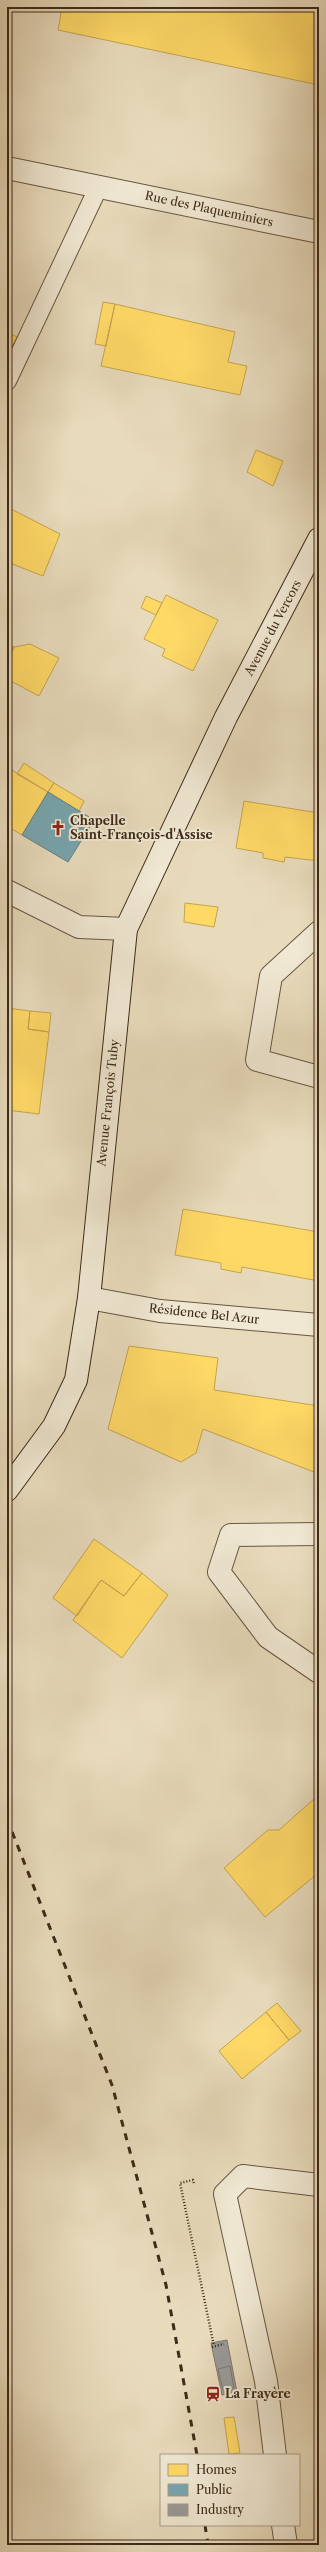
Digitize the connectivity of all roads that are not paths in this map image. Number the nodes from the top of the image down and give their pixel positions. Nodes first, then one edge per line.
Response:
1 (7, 168) edge
2 (99, 186) junction
3 (319, 232) edge
4 (7, 381) edge
5 (319, 540) edge
6 (226, 717) joint
7 (7, 891) edge
8 (126, 929) junction
9 (319, 932) edge
10 (319, 1077) edge
11 (89, 1298) junction
12 (319, 1325) edge
13 (7, 1490) edge
14 (319, 1534) edge
15 (319, 1672) edge
16 (319, 2185) edge
17 (275, 2454) edge
18 (283, 2526) edge
19 (286, 2545) edge

1 - 2 street, Rue des Plaqueminiers
2 - 3 street, Rue des Plaqueminiers
2 - 4 lane
5 - 6 street, Avenue du Vercors
6 - 8 street, Avenue François Tuby
7 - 8 street
8 - 11 street, Avenue François Tuby
9 - 10 street
11 - 12 street, Résidence Bel Azur
11 - 13 street, Avenue François Tuby
14 - 15 street
16 - 17 street
18 - 19 street

